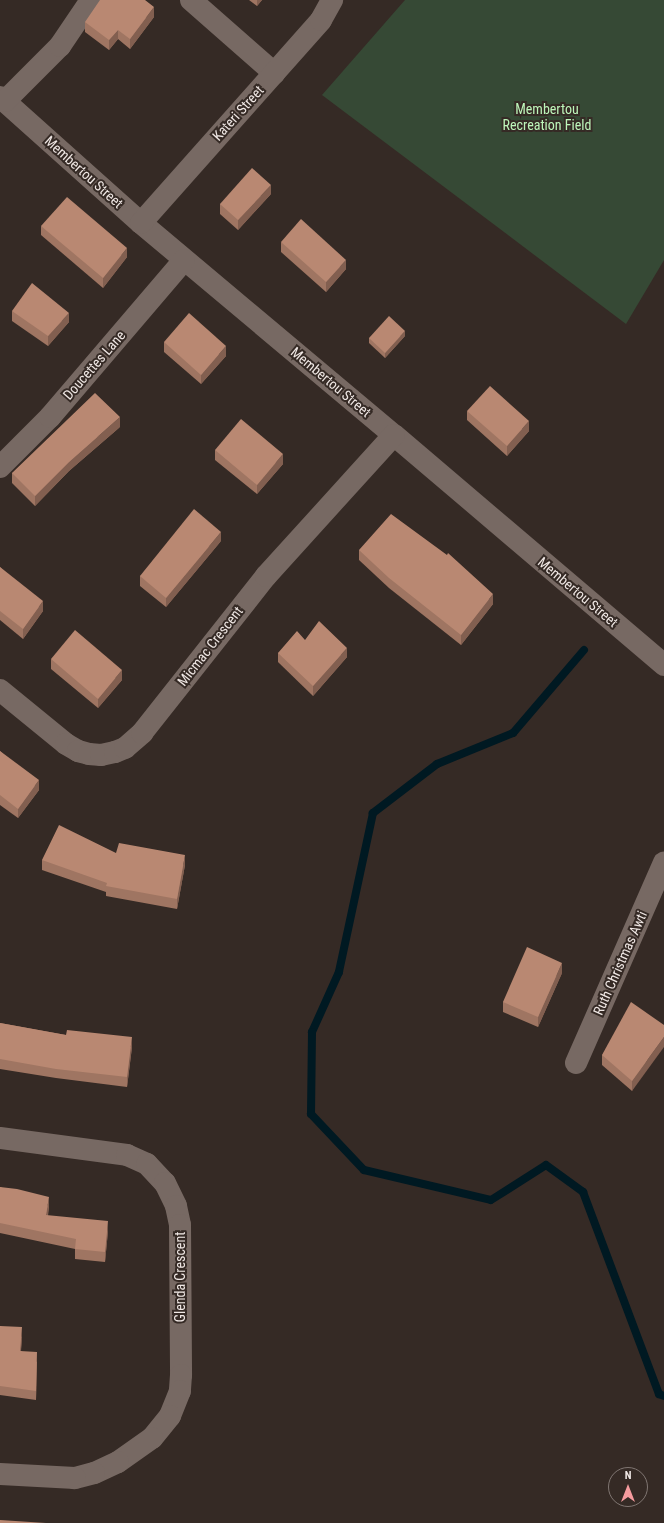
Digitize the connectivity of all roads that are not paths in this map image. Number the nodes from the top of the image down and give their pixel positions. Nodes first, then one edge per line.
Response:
1 (91, 0) edge
2 (191, 0) edge
3 (332, 0) edge
4 (274, 73) junction
5 (2, 99) edge
6 (140, 223) junction
7 (184, 260) junction
8 (394, 435) junction
9 (0, 467) edge
10 (664, 665) edge
11 (0, 690) edge
12 (664, 863) edge
13 (576, 1063) dead end
14 (0, 1138) edge
15 (0, 1474) edge

1 - 5 street
2 - 4 street
3 - 4 street, Kateri Street
4 - 6 street, Kateri Street
5 - 6 street, Membertou Street
6 - 7 street, Membertou Street
7 - 8 street, Membertou Street
7 - 9 street, Doucettes Lane
8 - 10 street, Membertou Street
8 - 11 street, Micmac Crescent
12 - 13 street, Ruth Christmas Awti
14 - 15 street, Glenda Crescent

